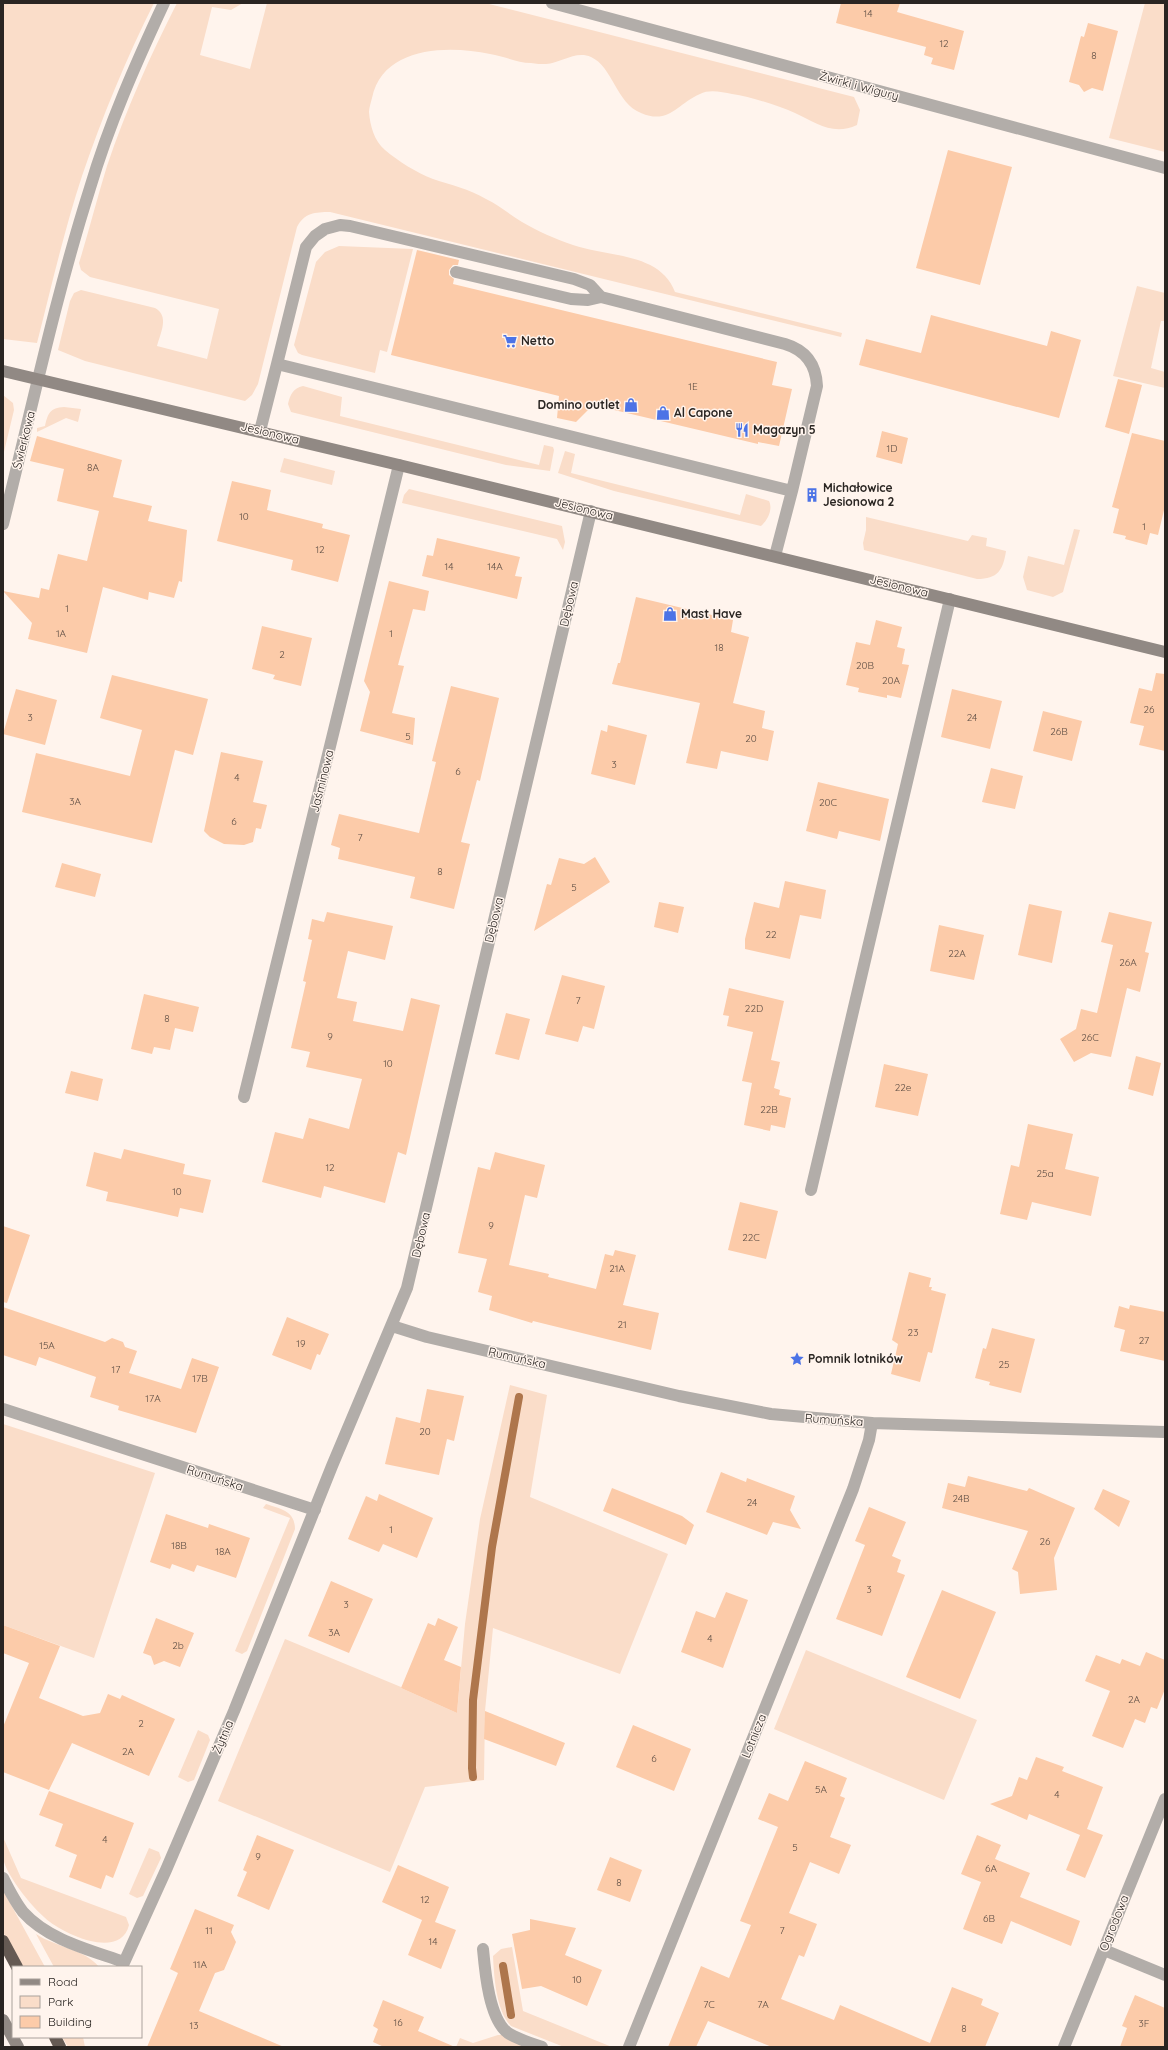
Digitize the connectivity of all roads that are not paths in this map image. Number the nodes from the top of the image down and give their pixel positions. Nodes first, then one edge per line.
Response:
1 (164, 3) edge
2 (552, 3) edge
3 (1165, 168) edge
4 (456, 272) dead end
5 (601, 297) junction
6 (276, 364) junction
7 (3, 371) edge
8 (39, 379) junction
9 (260, 431) junction
10 (399, 464) junction
11 (792, 491) junction
12 (591, 511) junction
13 (3, 524) edge
14 (775, 556) junction
15 (950, 599) junction
16 (1165, 652) edge
17 (244, 1097) dead end
18 (811, 1190) dead end
19 (392, 1326) junction
20 (3, 1409) edge
21 (872, 1423) junction
22 (1165, 1432) edge
23 (315, 1510) junction
24 (1164, 1805) edge
25 (3, 1878) edge
26 (3, 1941) edge
27 (483, 1949) dead end
28 (1104, 1950) junction
29 (123, 1965) edge
30 (16, 1966) edge
31 (1165, 1975) edge
32 (3, 2020) edge
33 (12, 2036) edge
34 (13, 2038) edge
35 (55, 2038) edge
36 (18, 2047) edge
37 (60, 2047) edge
38 (542, 2047) edge
39 (629, 2047) edge
40 (1064, 2047) edge

1 - 8 street, Świerkowa
2 - 3 street, Żwirki i Wigury
4 - 5 street
5 - 6 street
5 - 11 street
6 - 9 street
6 - 11 street
7 - 8 street, Jesionowa
8 - 9 street, Jesionowa
8 - 13 street, Świerkowa
9 - 10 street, Jesionowa
10 - 12 street, Jesionowa
10 - 17 street, Jaśminowa
11 - 14 street
12 - 14 street, Jesionowa
12 - 19 street, Dębowa
14 - 15 street, Jesionowa
15 - 16 street, Jesionowa
15 - 18 street
19 - 21 street, Rumuńska
19 - 23 street
20 - 23 street, Rumuńska
21 - 22 street, Rumuńska
21 - 39 street, Lotnicza
23 - 29 street, Żytnia
24 - 28 street, Ogrodowa
25 - 29 street, Żytnia
26 - 30 highway
27 - 38 street
28 - 31 street
28 - 40 street, Ogrodowa
32 - 33 street
34 - 36 street
35 - 37 highway

